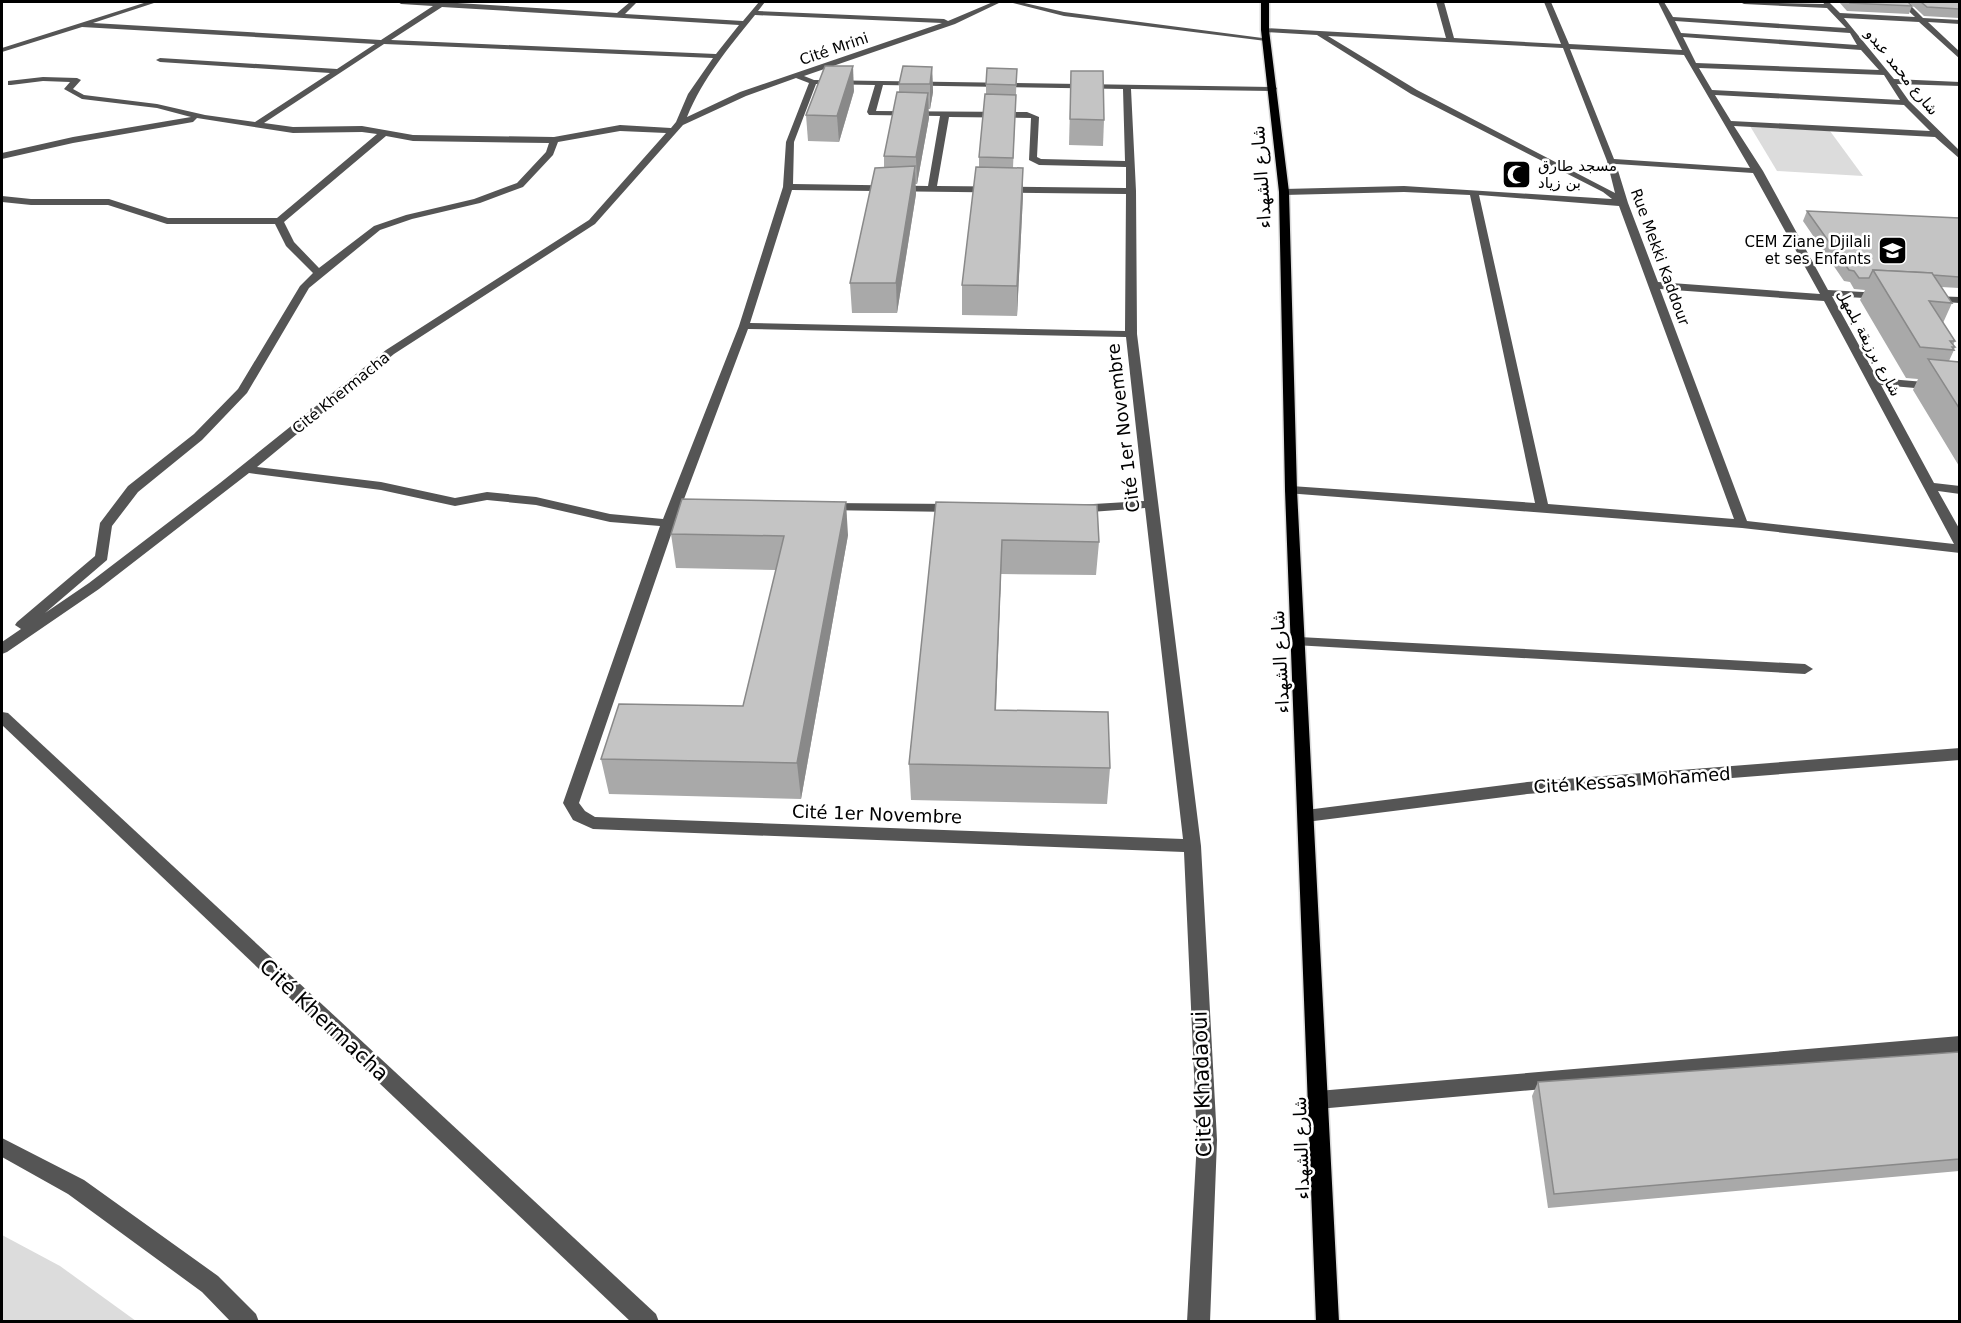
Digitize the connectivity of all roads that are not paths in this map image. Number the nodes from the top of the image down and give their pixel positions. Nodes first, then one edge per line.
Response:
1 (153, 2) edge
2 (401, 2) edge
3 (634, 2) edge
4 (762, 2) edge
5 (998, 2) edge
6 (1013, 2) edge
7 (1265, 2) edge
8 (1440, 2) edge
9 (1548, 2) edge
10 (1661, 2) edge
11 (1744, 2) edge
12 (1903, 2) edge
13 (441, 4) junction
14 (984, 4) edge
15 (1828, 4) edge
16 (831, 9) dead end
17 (752, 13) junction
18 (619, 15) junction
19 (1836, 15) junction
20 (825, 16) junction
21 (1672, 19) junction
22 (1921, 20) junction
23 (952, 22) junction
24 (1959, 22) edge
25 (744, 23) junction
26 (84, 25) junction
27 (1316, 31) junction
28 (1852, 31) junction
29 (1266, 34) junction
30 (1680, 35) junction
31 (1450, 38) junction
32 (382, 42) junction
33 (1565, 45) junction
34 (1863, 48) junction
35 (2, 50) edge
36 (1687, 53) junction
37 (718, 56) junction
38 (1959, 57) edge
39 (160, 60) dead end
40 (1693, 65) junction
41 (337, 71) junction
42 (1886, 73) junction
43 (797, 76) junction
44 (1891, 81) junction
45 (813, 82) junction
46 (11, 83) dead end
47 (880, 83) junction
48 (1959, 84) edge
49 (1127, 87) junction
50 (1273, 89) junction
51 (1712, 92) junction
52 (1906, 103) junction
53 (945, 114) junction
54 (205, 118) junction
55 (1729, 123) junction
56 (256, 125) junction
57 (676, 127) junction
58 (384, 133) junction
59 (1936, 134) junction
60 (554, 140) junction
61 (2, 156) edge
62 (1959, 156) edge
63 (1611, 161) junction
64 (1130, 164) junction
65 (1758, 171) junction
66 (788, 187) junction
67 (932, 188) junction
68 (1131, 191) junction
69 (1284, 192) junction
70 (1474, 192) junction
71 (2, 199) edge
72 (1623, 203) junction
73 (279, 221) junction
74 (319, 273) junction
75 (1653, 285) junction
76 (1827, 296) junction
77 (1893, 297) edge
78 (1915, 298) edge
79 (1959, 300) edge
80 (744, 326) junction
81 (1131, 334) junction
82 (1872, 381) junction
83 (1959, 388) edge
84 (245, 470) junction
85 (1929, 486) junction
86 (1291, 490) junction
87 (1959, 490) edge
88 (1152, 504) junction
89 (816, 507) edge
90 (1542, 507) junction
91 (968, 508) edge
92 (1062, 509) edge
93 (668, 524) junction
94 (1742, 524) junction
95 (1959, 543) edge
96 (1959, 549) edge
97 (2, 642) edge
98 (1299, 642) junction
99 (2, 649) edge
100 (1805, 669) dead end
101 (2, 717) edge
102 (1959, 754) edge
103 (1306, 816) junction
104 (1192, 846) junction
105 (1959, 1044) edge
106 (1318, 1100) junction
107 (2, 1147) edge
108 (248, 1322) edge
109 (648, 1322) edge
110 (1198, 1322) edge
111 (1328, 1322) edge

1 - 26 street
2 - 13 street
3 - 18 street
4 - 17 street, Cité Khermacha
5 - 14 street, Cité Mrini
6 - 29 street
7 - 29 main road, شارع الشهداء
8 - 31 street
9 - 33 street, Rue Mekki Kaddour
10 - 21 street, شارع برزيقة بلمهل
11 - 15 street
12 - 22 street
13 - 18 street
13 - 32 street
14 - 23 street, Cité Mrini
15 - 19 street, شارع محمد عبدو
16 - 20 street
17 - 20 street
17 - 25 street, Cité Khermacha
18 - 25 street
19 - 22 street
19 - 28 street, شارع محمد عبدو
20 - 23 street
21 - 28 street
21 - 30 street, شارع برزيقة بلمهل
22 - 24 street
22 - 38 street
23 - 43 street, Cité Mrini
25 - 37 street, Cité Khermacha
26 - 32 street
26 - 35 street
27 - 29 street
27 - 31 street
27 - 72 street
28 - 34 street, شارع محمد عبدو
29 - 50 main road, شارع الشهداء
30 - 34 street
30 - 36 street, شارع برزيقة بلمهل
31 - 33 street
32 - 37 street
32 - 41 street
33 - 36 street
33 - 63 street, Rue Mekki Kaddour
34 - 42 street, شارع محمد عبدو
36 - 40 street, شارع برزيقة بلمهل
37 - 57 street, Cité Khermacha
39 - 41 street
40 - 42 street
40 - 51 street, شارع برزيقة بلمهل
41 - 56 street
42 - 44 street, شارع محمد عبدو
43 - 45 street
43 - 57 street, Cité Mrini
44 - 48 street
44 - 52 street, شارع محمد عبدو
45 - 47 street
45 - 66 street, Cité 1er Novembre
46 - 54 street
47 - 49 street
47 - 53 street
49 - 50 street
49 - 64 street, Cité 1er Novembre
50 - 69 main road, شارع الشهداء
51 - 52 street
51 - 55 street, شارع برزيقة بلمهل
52 - 59 street, شارع محمد عبدو
53 - 64 street
53 - 67 street
54 - 56 street
54 - 61 street
55 - 59 street
55 - 65 street, شارع برزيقة بلمهل
56 - 58 street
57 - 60 street
57 - 84 street, Cité Khermacha
58 - 60 street
58 - 73 street
59 - 62 street, شارع محمد عبدو
60 - 74 street
63 - 65 street
63 - 72 street, Rue Mekki Kaddour
64 - 68 street, Cité 1er Novembre
65 - 76 street, شارع برزيقة بلمهل
66 - 67 street
66 - 80 street, Cité 1er Novembre
67 - 68 street
68 - 81 street, Cité 1er Novembre
69 - 70 street
69 - 86 main road, شارع الشهداء
70 - 72 street
70 - 90 street
71 - 73 street
72 - 75 street, Rue Mekki Kaddour
73 - 74 street
74 - 97 street
75 - 76 street
75 - 94 street, Rue Mekki Kaddour
76 - 77 street
76 - 82 street, شارع برزيقة بلمهل
78 - 79 street
80 - 81 street
80 - 93 street, Cité 1er Novembre
81 - 88 street, Cité 1er Novembre
82 - 83 street
82 - 85 street, شارع برزيقة بلمهل
84 - 93 street
84 - 99 street, Cité Khermacha
85 - 87 street
85 - 95 street, شارع برزيقة بلمهل
86 - 90 street
86 - 98 main road, شارع الشهداء
88 - 92 street
88 - 104 street, Cité 1er Novembre
89 - 91 street
90 - 94 street
93 - 104 street, Cité 1er Novembre
94 - 96 street
98 - 100 street
98 - 103 main road, شارع الشهداء
101 - 109 street, Cité Khermacha
102 - 103 street, Cité Kessas Mohamed
103 - 106 main road, شارع الشهداء
104 - 110 street, Cité Khadaoui
105 - 106 street
106 - 111 main road, شارع الشهداء
107 - 108 street

